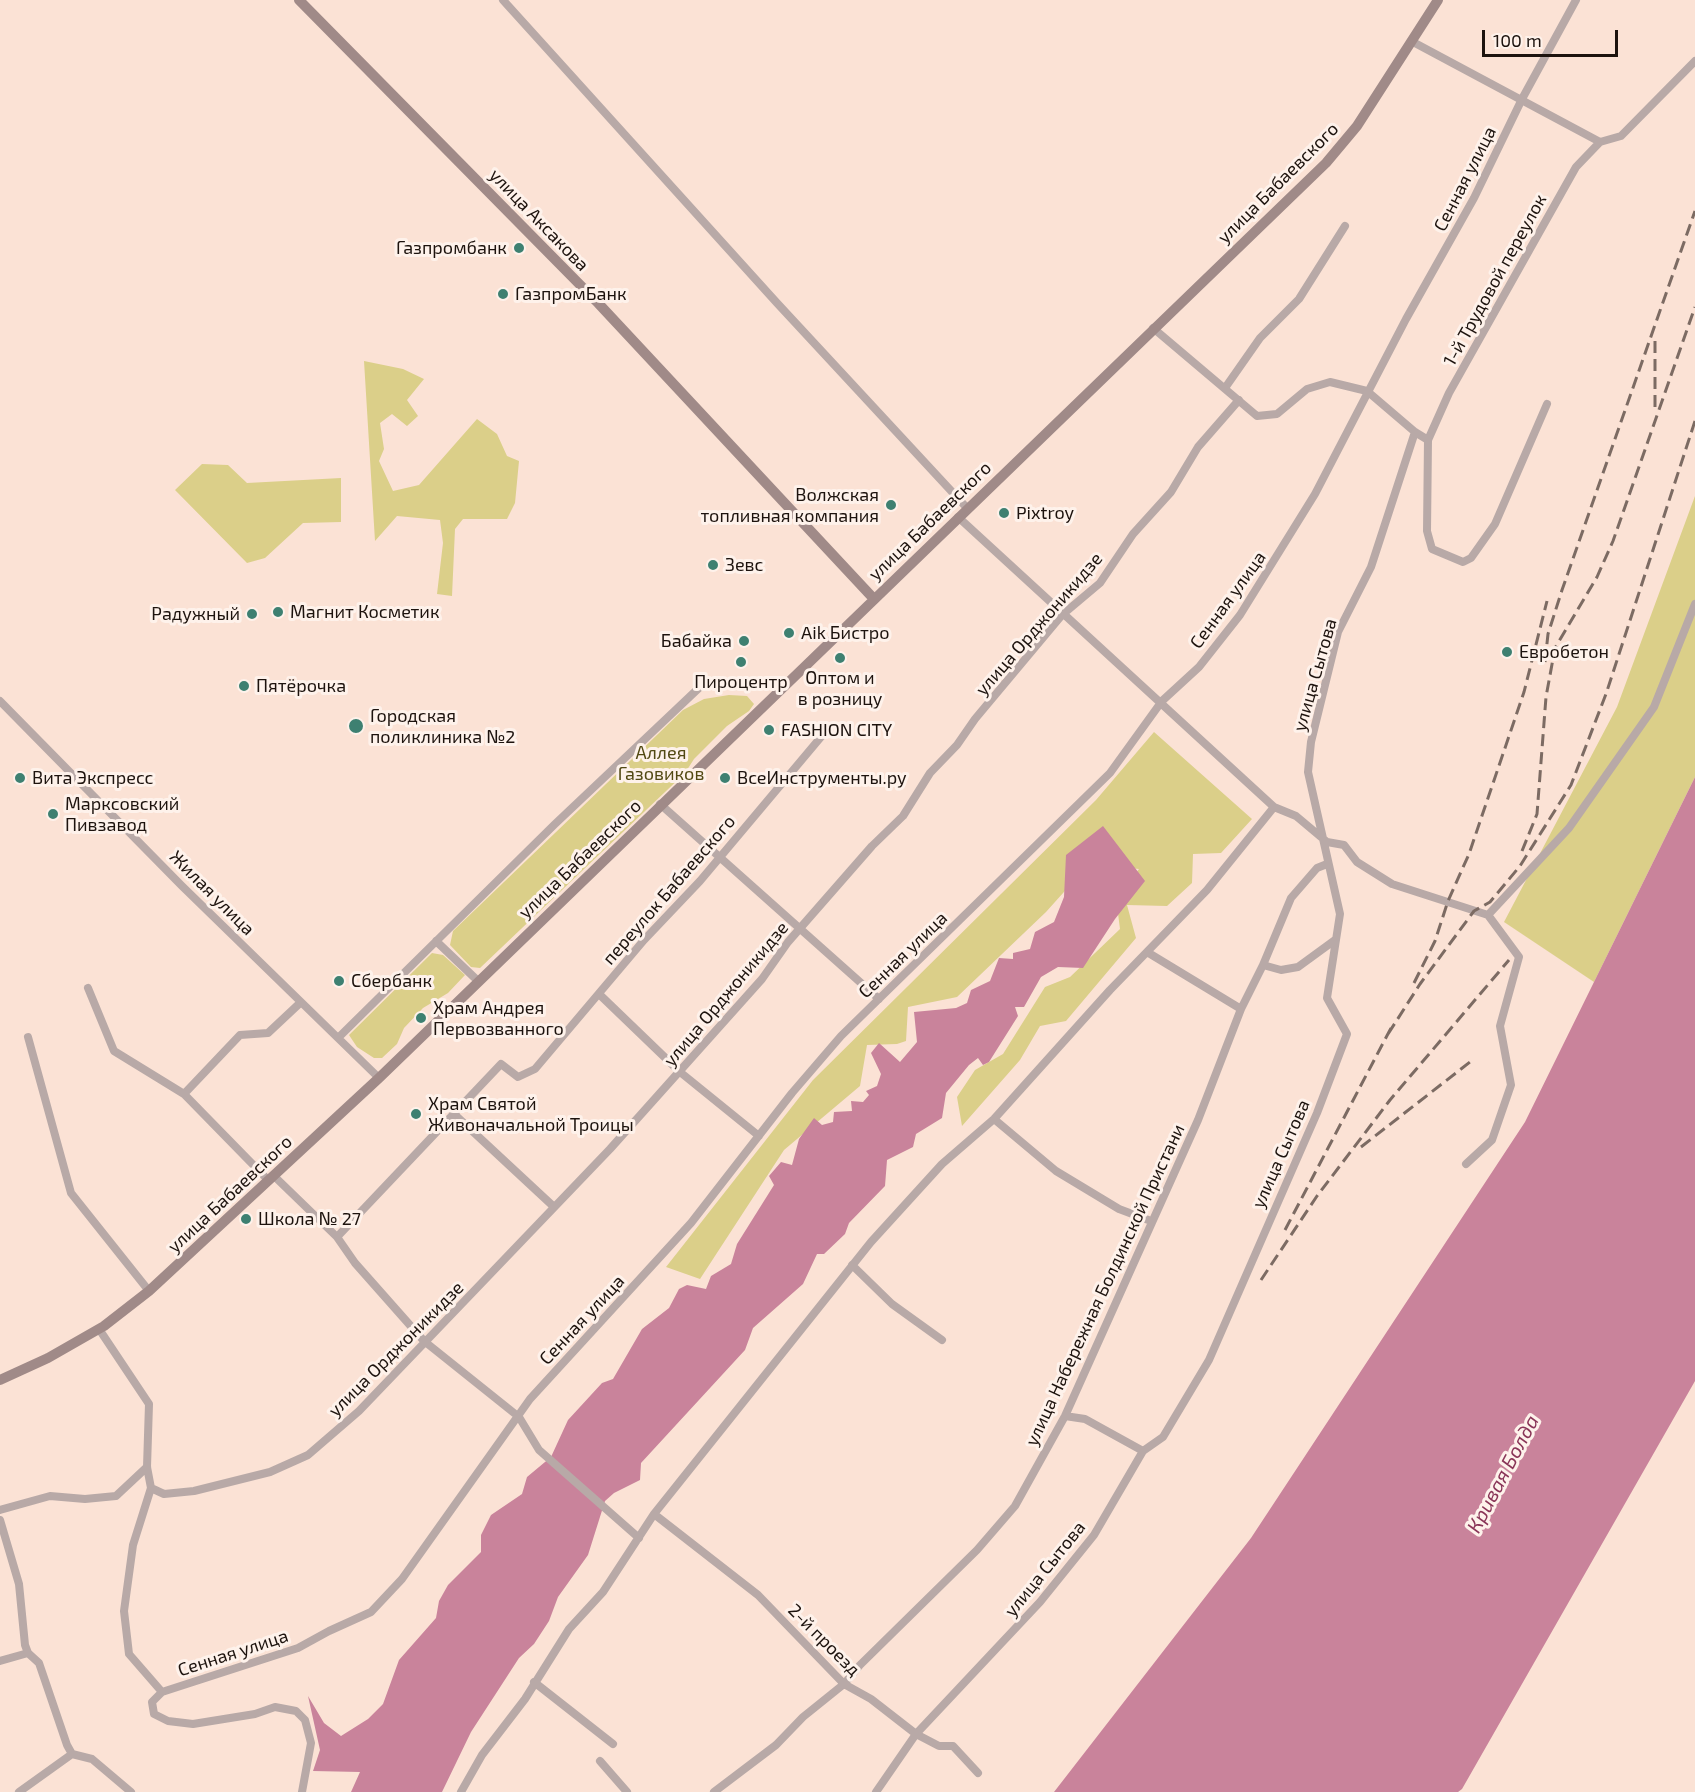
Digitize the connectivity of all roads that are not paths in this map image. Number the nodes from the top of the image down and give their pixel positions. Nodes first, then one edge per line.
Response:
1 (299, 0) edge
2 (503, 0) edge
3 (1438, 0) edge
4 (1576, 0) edge
5 (1413, 42) junction
6 (1695, 61) edge
7 (1522, 99) junction
8 (1600, 142) junction
9 (1345, 226) dead end
10 (1153, 328) junction
11 (1225, 388) junction
12 (1367, 391) junction
13 (1239, 400) junction
14 (1547, 404) dead end
15 (1415, 432) junction
16 (1428, 440) junction
17 (967, 508) junction
18 (958, 517) junction
19 (874, 598) junction
20 (1695, 604) edge
21 (1062, 615) junction
22 (701, 686) dead end
23 (0, 701) edge
24 (1162, 701) junction
25 (825, 731) dead end
26 (660, 804) junction
27 (1274, 807) junction
28 (1322, 839) junction
29 (718, 858) junction
30 (1327, 864) junction
31 (1488, 915) junction
32 (801, 928) junction
33 (1335, 940) junction
34 (436, 941) junction
35 (1147, 952) junction
36 (1263, 965) junction
37 (478, 981) junction
38 (88, 988) dead end
39 (599, 994) junction
40 (879, 999) junction
41 (300, 1002) junction
42 (1241, 1009) junction
43 (28, 1037) dead end
44 (338, 1038) junction
45 (680, 1071) junction
46 (379, 1078) junction
47 (184, 1094) junction
48 (454, 1114) junction
49 (994, 1119) junction
50 (759, 1136) junction
51 (1466, 1164) dead end
52 (272, 1179) junction
53 (553, 1206) junction
54 (1151, 1221) junction
55 (337, 1238) junction
56 (852, 1265) junction
57 (150, 1291) junction
58 (99, 1329) junction
59 (942, 1340) dead end
60 (424, 1341) junction
61 (0, 1380) edge
62 (1065, 1416) junction
63 (519, 1417) junction
64 (1143, 1451) junction
65 (147, 1467) junction
66 (151, 1488) junction
67 (0, 1510) edge
68 (654, 1514) junction
69 (0, 1520) edge
70 (639, 1538) junction
71 (28, 1653) junction
72 (0, 1661) edge
73 (534, 1682) junction
74 (844, 1684) junction
75 (162, 1692) junction
76 (916, 1734) junction
77 (613, 1744) dead end
78 (72, 1754) junction
79 (600, 1761) dead end
80 (978, 1773) dead end
81 (19, 1792) edge
82 (132, 1792) edge
83 (302, 1792) edge
84 (462, 1792) edge
85 (627, 1792) edge
86 (714, 1792) edge
87 (876, 1792) edge

1 - 19 main road, улица Аксакова
2 - 17 street
3 - 5 main road, улица Бабаевского
4 - 7 street, Сенная улица
5 - 7 street
5 - 10 main road, улица Бабаевского
6 - 8 street
7 - 8 street
7 - 12 street, Сенная улица
8 - 16 street, 1-й Трудовой переулок
9 - 11 street
10 - 11 street
10 - 17 main road, улица Бабаевского
11 - 13 street
12 - 13 street
12 - 15 street
12 - 24 street, Сенная улица
13 - 21 street, улица Орджоникидзе
14 - 16 street
15 - 16 street
15 - 28 street, улица Сытова
17 - 18 main road, улица Бабаевского
18 - 19 main road, улица Бабаевского
18 - 21 street
19 - 26 main road, улица Бабаевского
20 - 31 street
21 - 24 street
21 - 32 street, улица Орджоникидзе
22 - 34 street
23 - 41 street, Жилая улица
24 - 27 street
24 - 40 street, Сенная улица
25 - 29 street, переулок Бабаевского
26 - 29 street
26 - 37 main road, улица Бабаевского
27 - 28 street
27 - 35 street
28 - 30 street, улица Сытова
28 - 31 street
29 - 32 street
29 - 39 street, переулок Бабаевского
30 - 33 street, улица Сытова
30 - 36 street, улица Набережная Болдинской Пристани
31 - 51 street
32 - 40 street
32 - 45 street, улица Орджоникидзе
33 - 36 street
33 - 64 street, улица Сытова
34 - 37 street
34 - 44 street
35 - 42 street
35 - 49 street
36 - 42 street, улица Набережная Болдинской Пристани
37 - 46 main road, улица Бабаевского
38 - 47 street
39 - 45 street
39 - 48 street, переулок Бабаевского
40 - 50 street, Сенная улица
41 - 44 street, Жилая улица
41 - 47 street
42 - 54 street, улица Набережная Болдинской Пристани
43 - 57 street
44 - 46 street, Жилая улица
45 - 50 street
45 - 53 street, улица Орджоникидзе
46 - 52 main road, улица Бабаевского
47 - 52 street
48 - 53 street
48 - 55 street
49 - 54 street
49 - 56 street
50 - 63 street, Сенная улица
52 - 55 street
52 - 57 main road, улица Бабаевского
53 - 60 street, улица Орджоникидзе
54 - 62 street, улица Набережная Болдинской Пристани
55 - 60 street
56 - 59 street
56 - 68 street
57 - 58 main road, улица Бабаевского
58 - 61 main road, улица Бабаевского
58 - 65 street
60 - 63 street
60 - 66 street, улица Орджоникидзе
62 - 64 street
62 - 74 street, улица Набережная Болдинской Пристани
63 - 70 street
63 - 75 street, Сенная улица
64 - 76 street, улица Сытова
65 - 66 street
65 - 67 street
66 - 75 street
68 - 70 street
68 - 74 street, 2-й проезд
69 - 71 street
70 - 73 street
71 - 72 street
71 - 78 street
73 - 77 street
73 - 84 street
74 - 76 street, 2-й проезд
74 - 86 street, улица Набережная Болдинской Пристани
75 - 83 street
76 - 80 street, 2-й проезд
76 - 87 street, улица Сытова
78 - 81 street
78 - 82 street
79 - 85 street

